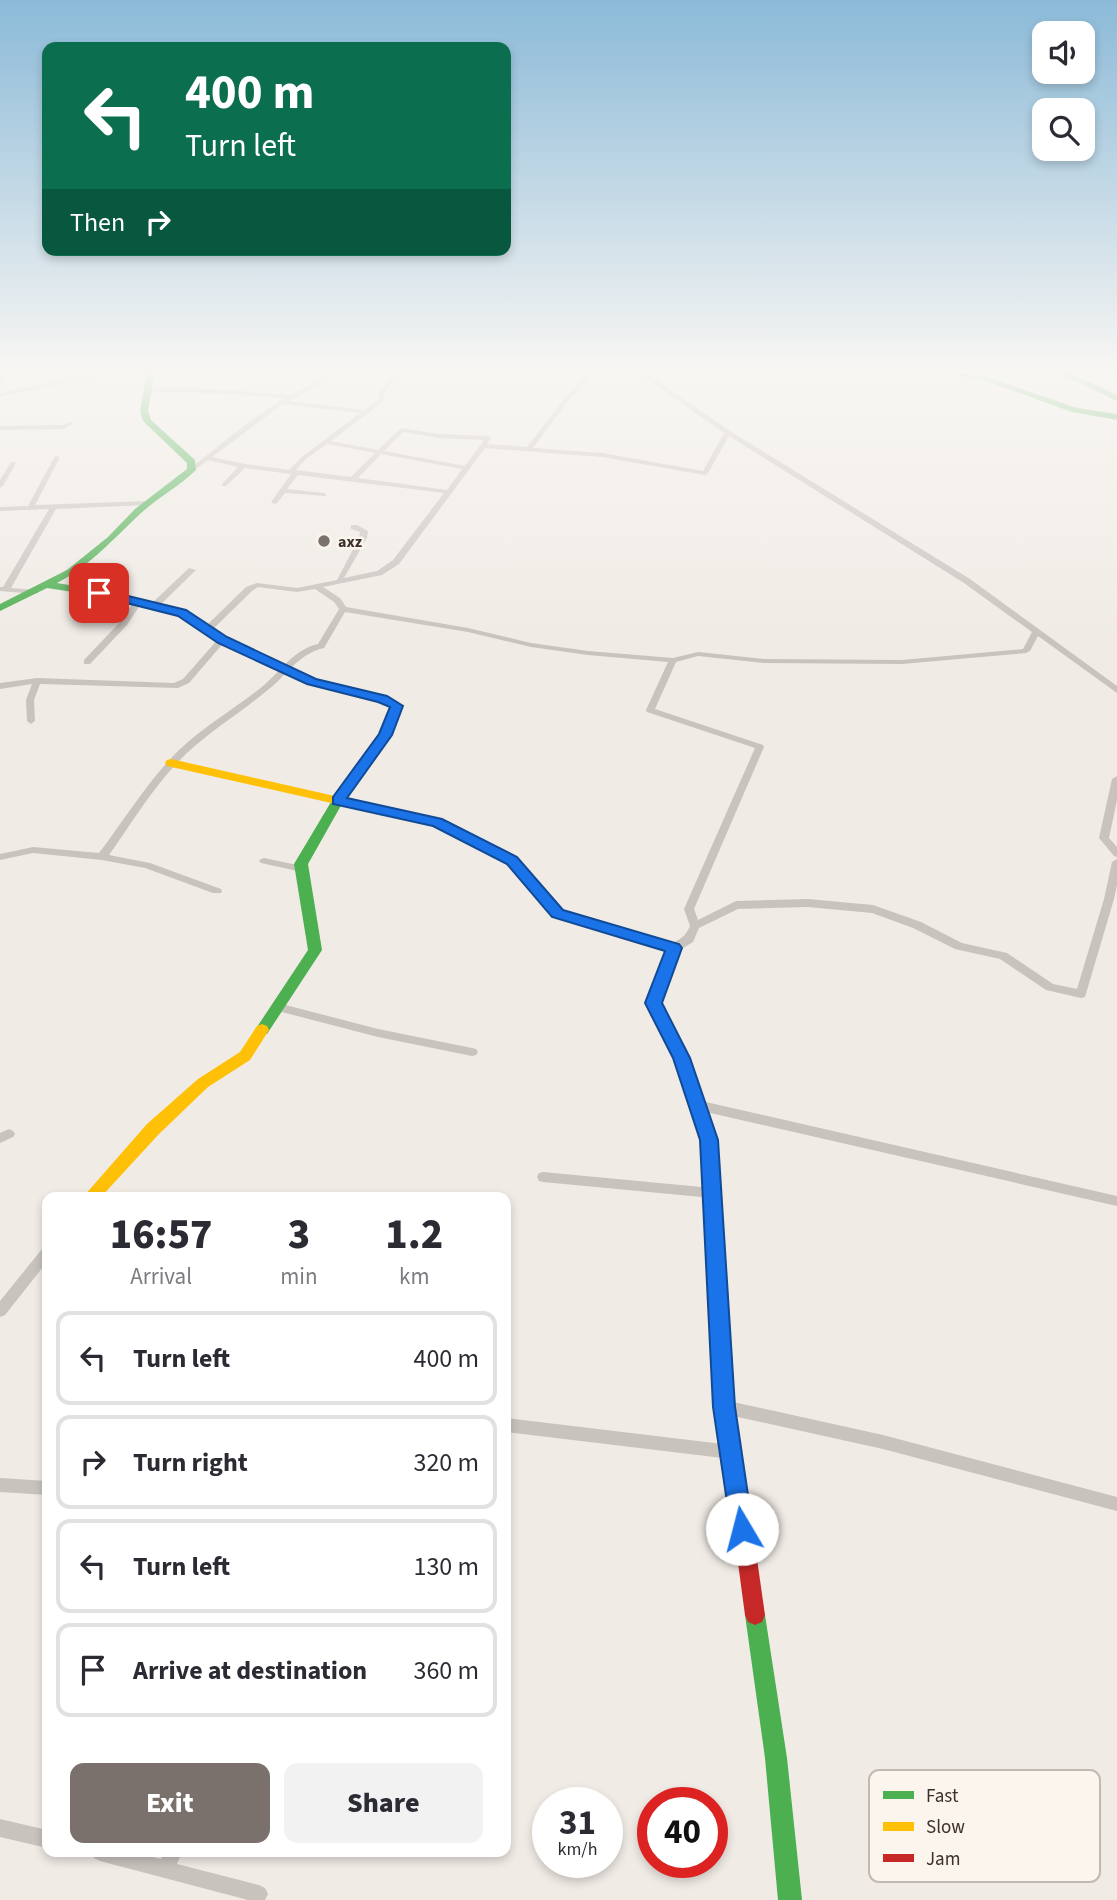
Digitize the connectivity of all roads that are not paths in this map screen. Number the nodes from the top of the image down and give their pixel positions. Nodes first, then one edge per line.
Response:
1 (55, 461) edge
2 (191, 461) edge
3 (203, 461) edge
4 (218, 461) edge
5 (305, 461) edge
6 (371, 461) edge
7 (423, 461) edge
8 (472, 461) edge
9 (638, 461) edge
10 (712, 461) edge
11 (774, 461) edge
12 (13, 463) dead end
13 (243, 466) junction
14 (467, 468) junction
15 (191, 470) junction
16 (293, 472) junction
17 (354, 478) junction
18 (224, 485) dead end
19 (0, 486) edge
20 (285, 491) junction
21 (449, 492) junction
22 (324, 495) dead end
23 (275, 502) dead end
24 (148, 503) junction
25 (31, 506) junction
26 (54, 506) junction
27 (0, 509) edge
28 (354, 527) dead end
29 (192, 570) dead end
30 (340, 579) junction
31 (315, 585) junction
32 (41, 588) junction
33 (3, 589) edge
34 (138, 602) junction
35 (154, 606) junction
36 (0, 607) edge
37 (343, 609) junction
38 (208, 629) junction
39 (1036, 631) junction
40 (222, 640) junction
41 (673, 660) junction
42 (87, 662) dead end
43 (284, 668) junction
44 (37, 681) junction
45 (0, 685) edge
46 (1117, 690) edge
47 (32, 721) dead end
48 (171, 763) junction
49 (1117, 779) edge
50 (338, 800) junction
51 (1117, 854) edge
52 (0, 857) edge
53 (102, 858) junction
54 (264, 861) dead end
55 (1117, 862) edge
56 (302, 869) junction
57 (216, 891) dead end
58 (695, 926) junction
59 (674, 948) junction
60 (278, 1007) junction
61 (472, 1052) dead end
62 (697, 1105) junction
63 (543, 1177) dead end
64 (96, 1192) edge
65 (712, 1193) junction
66 (1117, 1201) edge
67 (42, 1258) edge
68 (0, 1311) edge
69 (724, 1407) junction
70 (511, 1426) edge
71 (731, 1452) junction
72 (0, 1485) edge
73 (42, 1488) edge
74 (1117, 1504) edge
75 (0, 1828) edge
76 (42, 1838) edge
77 (150, 1857) edge
78 (170, 1859) edge
79 (259, 1894) dead end
80 (790, 1900) edge

1 - 25 street
2 - 15 street
3 - 15 street
4 - 13 street
5 - 16 street
6 - 17 street
7 - 14 street
8 - 14 street
9 - 10 street
11 - 39 street
12 - 19 street
13 - 16 street
13 - 18 street
14 - 21 street
15 - 24 street
16 - 17 street
16 - 20 street
17 - 21 street
20 - 22 street
20 - 23 street
21 - 30 street
24 - 26 street
24 - 32 street
25 - 26 street
25 - 27 street
26 - 33 street
28 - 30 street
29 - 35 street
30 - 31 street
31 - 37 street
31 - 38 street
32 - 33 street
32 - 34 street
32 - 36 street
34 - 35 street
34 - 42 street
35 - 38 street
37 - 41 street
37 - 43 street
38 - 40 street
39 - 41 street
39 - 46 street
40 - 43 street
40 - 44 street
41 - 58 street
43 - 48 street
43 - 50 street
44 - 45 street
44 - 47 street
48 - 50 street
48 - 53 street
49 - 51 street
50 - 56 street
50 - 59 street
52 - 53 street
53 - 57 street
54 - 56 street
55 - 58 street
56 - 60 street
58 - 59 street
59 - 62 street
60 - 61 street
60 - 64 street
62 - 65 street
62 - 66 street
63 - 65 street
65 - 69 street
67 - 68 street
69 - 71 street
69 - 74 street
70 - 71 street
71 - 80 street
72 - 73 street
75 - 76 street
77 - 78 street
78 - 79 street

